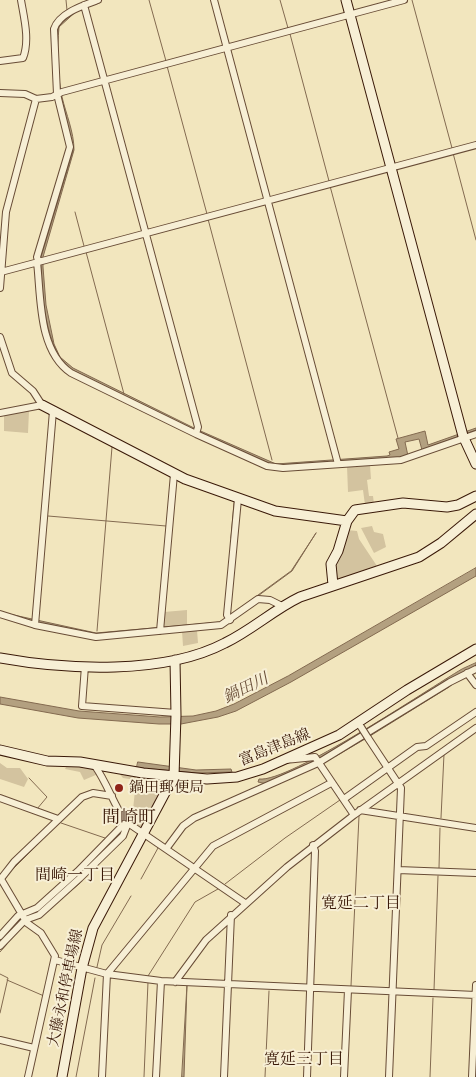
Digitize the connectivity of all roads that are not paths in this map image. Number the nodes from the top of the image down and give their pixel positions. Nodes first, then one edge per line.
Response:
1 (22, 0) edge
2 (98, 0) edge
3 (214, 0) edge
4 (346, 0) edge
5 (404, 0) edge
6 (84, 5) junction
7 (350, 15) junction
8 (227, 48) junction
9 (0, 61) edge
10 (105, 80) junction
11 (0, 93) edge
12 (59, 93) junction
13 (36, 99) junction
14 (476, 144) edge
15 (391, 168) junction
16 (268, 200) junction
17 (146, 233) junction
18 (40, 261) junction
19 (1, 272) junction
20 (0, 288) edge
21 (0, 337) edge
22 (42, 405) junction
23 (53, 410) junction
24 (0, 413) edge
25 (197, 431) junction
26 (476, 434) edge
27 (463, 436) junction
28 (338, 462) junction
29 (476, 464) edge
30 (174, 474) junction
31 (476, 496) edge
32 (238, 499) junction
33 (476, 514) edge
34 (347, 521) junction
35 (333, 586) junction
36 (282, 606) junction
37 (0, 614) edge
38 (229, 618) junction
39 (35, 623) junction
40 (161, 629) junction
41 (476, 649) edge
42 (0, 658) edge
43 (175, 660) junction
44 (85, 666) junction
45 (476, 669) edge
46 (467, 673) junction
47 (476, 685) edge
48 (476, 712) edge
49 (176, 714) junction
50 (359, 725) junction
51 (476, 728) edge
52 (0, 750) edge
53 (285, 760) junction
54 (317, 760) junction
55 (95, 766) junction
56 (387, 768) junction
57 (175, 771) junction
58 (332, 783) junction
59 (398, 784) junction
60 (112, 796) junction
61 (0, 798) edge
62 (344, 799) junction
63 (116, 807) junction
64 (360, 810) junction
65 (354, 815) junction
66 (401, 816) junction
67 (58, 819) junction
68 (128, 823) junction
69 (476, 828) edge
70 (143, 834) junction
71 (313, 845) junction
72 (166, 849) junction
73 (194, 868) junction
74 (398, 870) junction
75 (476, 873) edge
76 (1, 878) edge
77 (245, 903) junction
78 (231, 915) junction
79 (24, 917) junction
80 (0, 936) edge
81 (0, 946) edge
82 (55, 960) junction
83 (82, 968) junction
84 (107, 974) junction
85 (161, 981) junction
86 (175, 982) junction
87 (228, 985) junction
88 (476, 985) edge
89 (310, 989) junction
90 (348, 990) junction
91 (392, 992) junction
92 (476, 996) edge
93 (0, 1040) edge
94 (34, 1048) junction
95 (28, 1077) edge
96 (62, 1077) edge
97 (102, 1077) edge
98 (156, 1077) edge
99 (224, 1077) edge
100 (307, 1077) edge
101 (344, 1077) edge
102 (388, 1077) edge
103 (472, 1077) edge

1 - 9 street
2 - 6 street
3 - 8 street
4 - 7 street
5 - 7 street
6 - 10 street
6 - 12 street
7 - 8 street
7 - 15 street
8 - 10 street
8 - 16 street
10 - 12 street
10 - 17 street
11 - 13 street
12 - 13 street
12 - 18 street
13 - 19 street
14 - 15 street
15 - 16 street
15 - 27 street
16 - 17 street
16 - 28 street
17 - 18 street
17 - 25 street
18 - 19 street
18 - 25 street
19 - 20 street
21 - 22 street
22 - 23 street
22 - 24 street
23 - 30 street
23 - 39 street
25 - 28 street
26 - 27 street
27 - 28 street
27 - 29 street
30 - 32 street
30 - 40 street
31 - 34 street
32 - 34 street
32 - 38 street
33 - 35 street
34 - 35 street
35 - 36 street
36 - 38 street
36 - 43 street
37 - 39 street
38 - 40 street
39 - 40 street
41 - 50 street, 富島津島線
42 - 44 street
43 - 44 street
43 - 49 street
44 - 49 street
45 - 46 street
46 - 47 street
46 - 54 street
48 - 56 street
49 - 57 street
50 - 53 street, 富島津島線
50 - 56 street, bridge
51 - 59 street
52 - 55 street, 富島津島線
53 - 54 street
53 - 57 street, 富島津島線
54 - 58 street
54 - 72 street
55 - 57 street, 富島津島線
55 - 60 street
56 - 59 street
56 - 62 street
57 - 70 street, 大藤永和停車場線
58 - 62 street
58 - 73 street
59 - 64 street
59 - 66 street
60 - 63 street
60 - 67 street
61 - 67 street
62 - 65 street
63 - 68 street
63 - 79 street
64 - 65 street
64 - 66 street
65 - 71 street
66 - 69 street
66 - 74 street
67 - 76 street
68 - 70 street
68 - 79 street
70 - 72 street
70 - 83 street, 大藤永和停車場線
71 - 77 street
71 - 89 street
72 - 73 street
73 - 77 street
73 - 84 street
74 - 75 street
74 - 91 street
76 - 79 street
77 - 78 street
78 - 86 street
78 - 87 street
79 - 80 street
79 - 81 street
79 - 82 street
82 - 83 street
82 - 94 street
83 - 84 street
83 - 96 street, 大藤永和停車場線
84 - 85 street
84 - 97 street
85 - 86 street
85 - 98 street
86 - 87 street
87 - 89 street
87 - 99 street
88 - 92 street
89 - 90 street
89 - 100 street
90 - 91 street
90 - 101 street
91 - 92 street
91 - 102 street
92 - 103 street
93 - 94 street
94 - 95 street

